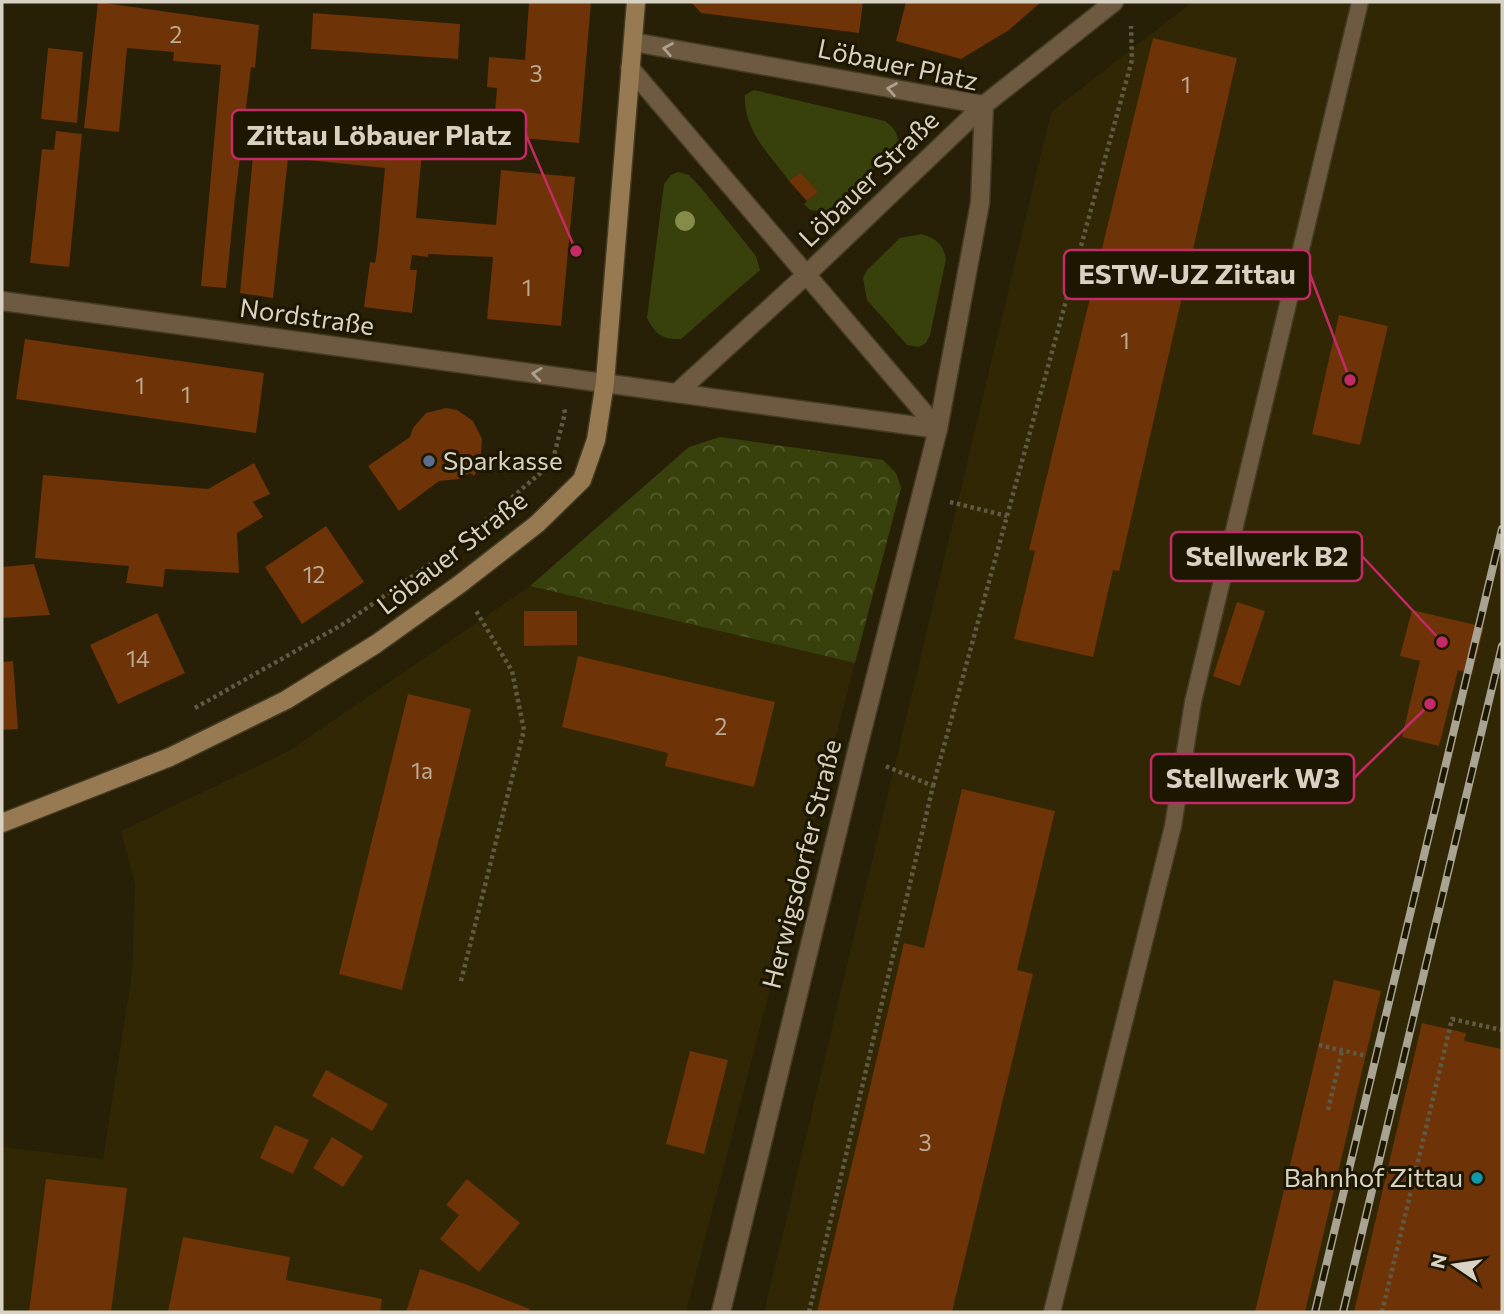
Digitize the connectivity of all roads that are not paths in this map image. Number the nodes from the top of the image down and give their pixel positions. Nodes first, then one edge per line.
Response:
1 (636, 2) edge
2 (1114, 2) edge
3 (1360, 2) edge
4 (633, 43) junction
5 (630, 68) junction
6 (984, 105) junction
7 (806, 275) junction
8 (2, 301) edge
9 (605, 382) junction
10 (679, 391) junction
11 (938, 429) junction
12 (2, 823) edge
13 (721, 1312) edge
14 (1052, 1312) edge

1 - 4 main road
2 - 6 street, Löbauer Straße
3 - 14 lane
4 - 5 main road
6 -> 4 street, Löbauer Platz
5 - 7 street
5 - 9 main road
6 - 7 street, Löbauer Straße
6 - 11 street, Löbauer Platz
7 - 10 street, Löbauer Straße
7 - 11 street
9 -> 8 street, Nordstraße
9 - 10 street
9 - 12 main road, Löbauer Straße
10 - 11 street
11 - 13 street, Herwigsdorfer Straße

